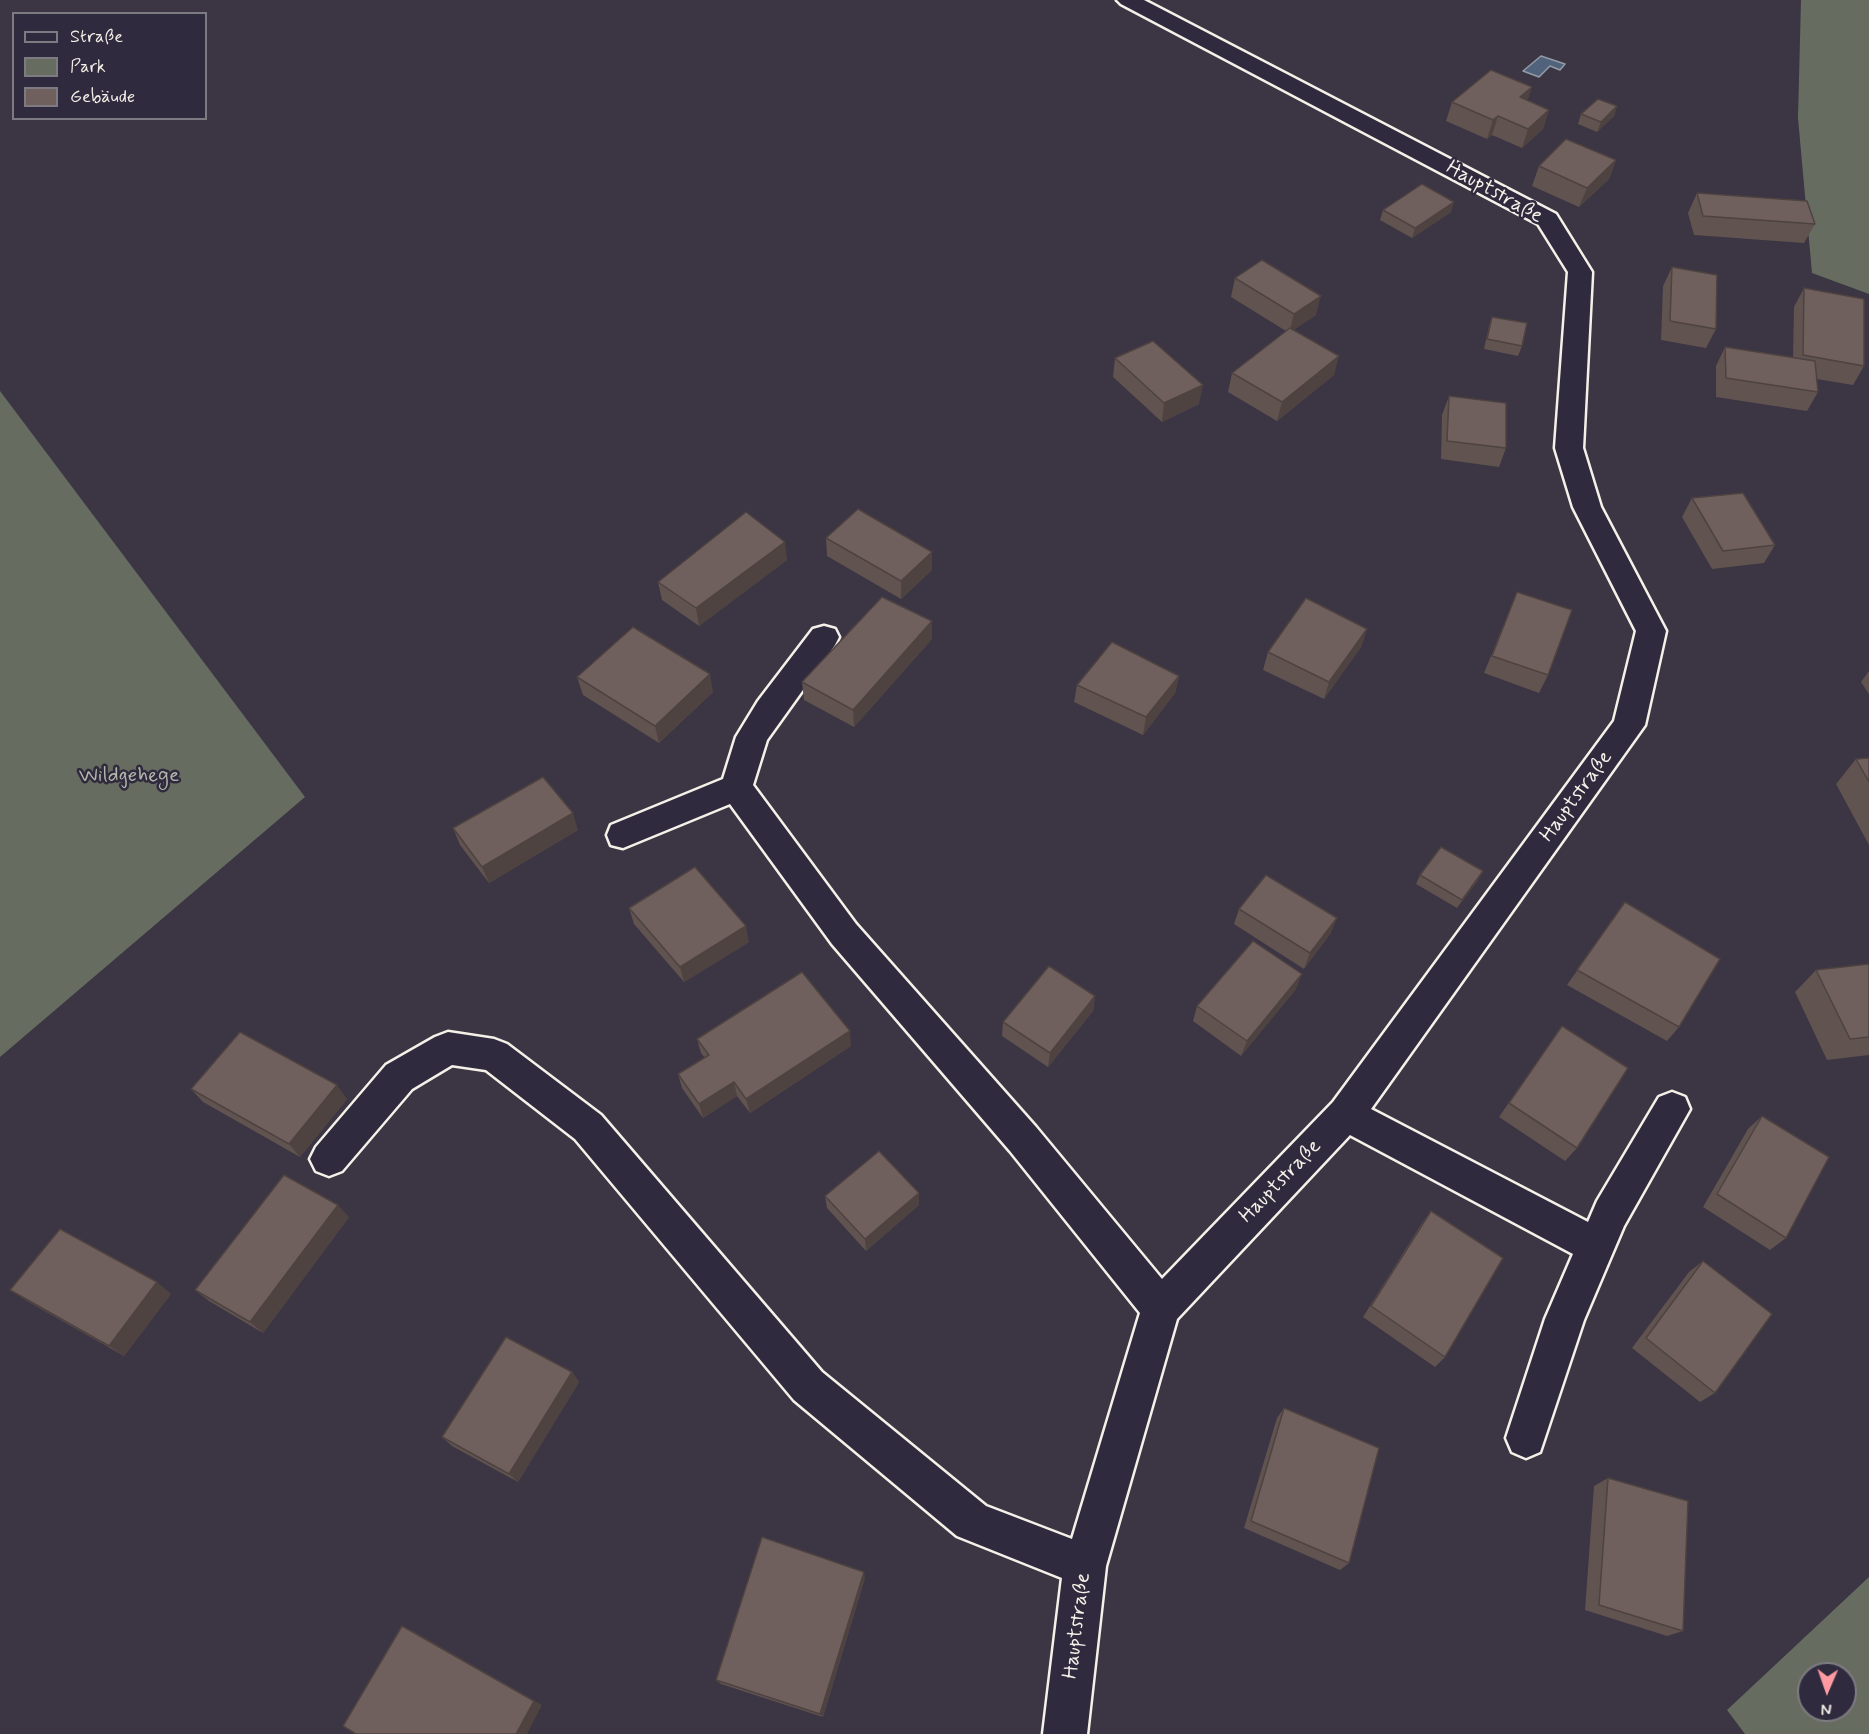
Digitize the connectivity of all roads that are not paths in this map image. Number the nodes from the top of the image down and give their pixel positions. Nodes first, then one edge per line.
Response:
1 (1128, 0) edge
2 (824, 637) dead end
3 (736, 787) junction
4 (623, 835) dead end
5 (1672, 1109) dead end
6 (1346, 1114) junction
7 (329, 1159) dead end
8 (1596, 1246) junction
9 (1161, 1308) junction
10 (1526, 1438) dead end
11 (1085, 1566) junction
12 (1065, 1734) edge

1 - 6 street, Hauptstraße
2 - 3 street
3 - 4 street
3 - 9 street
5 - 8 street
6 - 8 street
6 - 9 street, Hauptstraße
7 - 11 street
8 - 10 street
9 - 11 street, Hauptstraße
11 - 12 street, Hauptstraße

